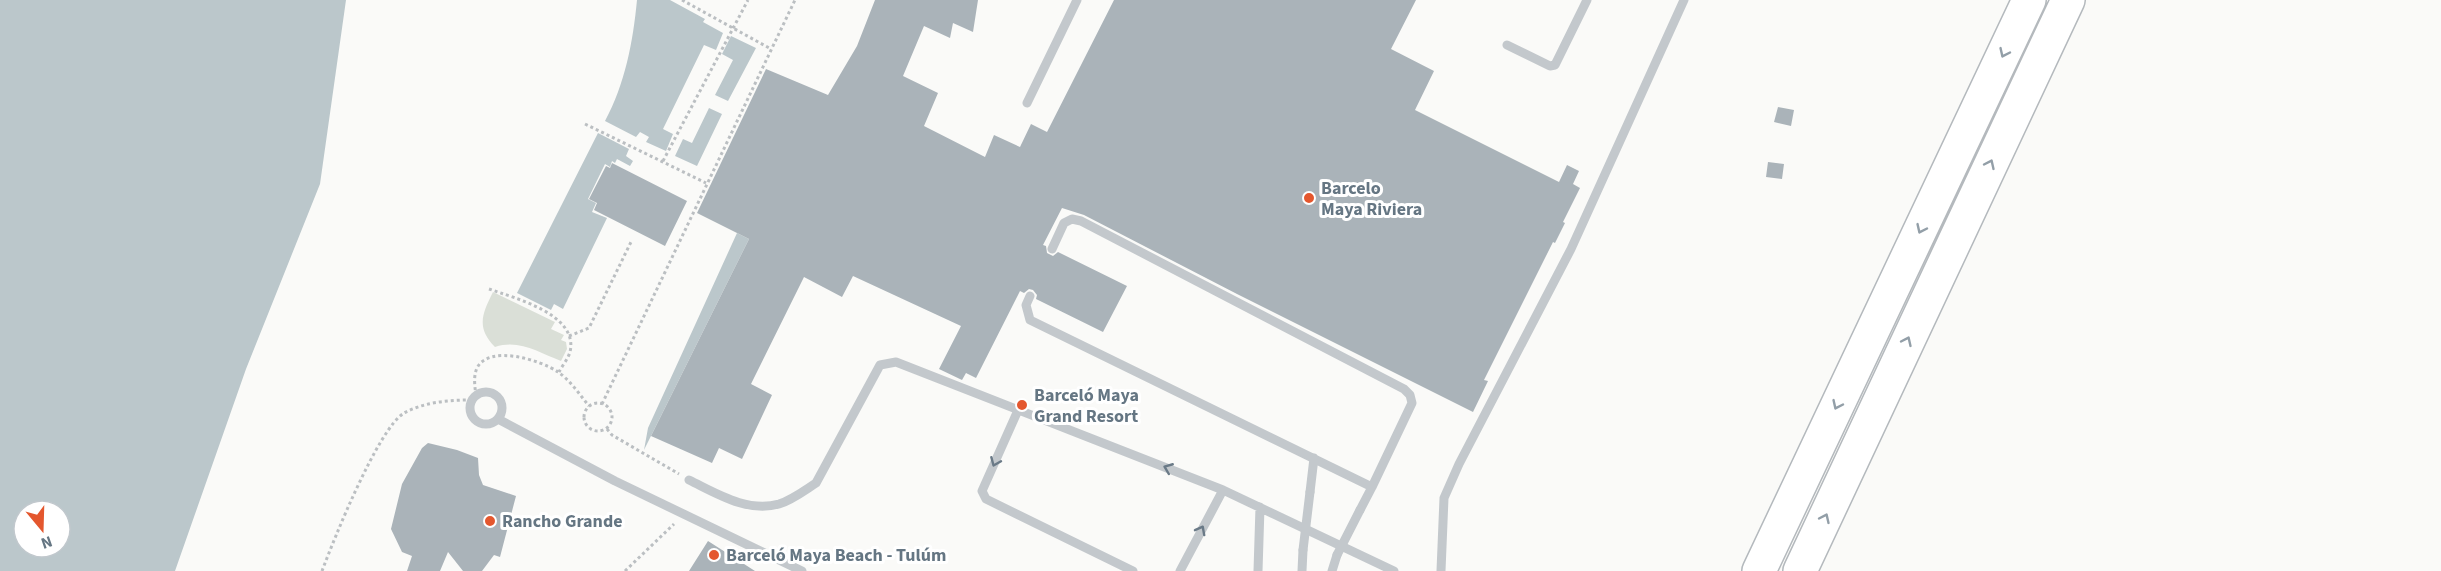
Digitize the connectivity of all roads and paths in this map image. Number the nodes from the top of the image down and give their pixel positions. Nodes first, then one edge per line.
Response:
1 (682, 0) edge
2 (747, 0) edge
3 (795, 0) edge
4 (1077, 0) edge
5 (1587, 0) edge
6 (1684, 0) edge
7 (2029, 0) edge
8 (2068, 0) edge
9 (733, 27) junction
10 (1508, 45) dead end
11 (771, 49) junction
12 (1027, 103) dead end
13 (585, 124) dead end
14 (663, 161) junction
15 (706, 183) junction
16 (631, 242) dead end
17 (1052, 249) dead end
18 (489, 288) dead end
19 (1030, 296) dead end
20 (569, 336) junction
21 (559, 372) junction
22 (474, 398) junction
23 (602, 404) junction
24 (589, 406) junction
25 (1018, 408) junction
26 (498, 419) junction
27 (607, 429) junction
28 (1314, 459) junction
29 (688, 480) joint
30 (1372, 488) junction
31 (1223, 489) junction
32 (1260, 507) junction
33 (684, 514) junction
34 (1370, 560) junction
35 (322, 571) edge
36 (626, 571) edge
37 (802, 571) edge
38 (1133, 571) edge
39 (1180, 571) edge
40 (1258, 571) edge
41 (1302, 571) edge
42 (1332, 571) edge
43 (1369, 571) edge
44 (1394, 571) edge
45 (1441, 571) edge
46 (1759, 571) edge
47 (1800, 571) edge

1 - 9 path
2 - 9 path
3 - 11 path
4 - 12 lane
5 - 10 lane
6 - 45 lane
7 -> 46 highway
47 -> 8 highway
9 - 11 path
9 - 14 path
11 - 15 path
13 - 14 path
14 - 15 path
15 - 23 path
16 - 20 path
17 - 30 lane
18 - 20 path
19 - 28 lane
20 - 21 path
21 - 22 path
21 - 24 path
22 - 26 lane
22 - 26 lane
22 - 35 path
23 - 24 path
23 - 27 path
24 - 27 path
25 - 29 lane
31 -> 25 lane
25 -> 38 lane
26 - 33 lane
27 - 29 path
28 - 30 lane
28 - 41 lane, bridge
30 - 42 lane, bridge
31 - 32 lane
39 -> 31 lane
32 - 34 lane
32 - 40 lane
33 - 36 path
33 - 37 lane
34 - 43 lane
34 - 44 lane

